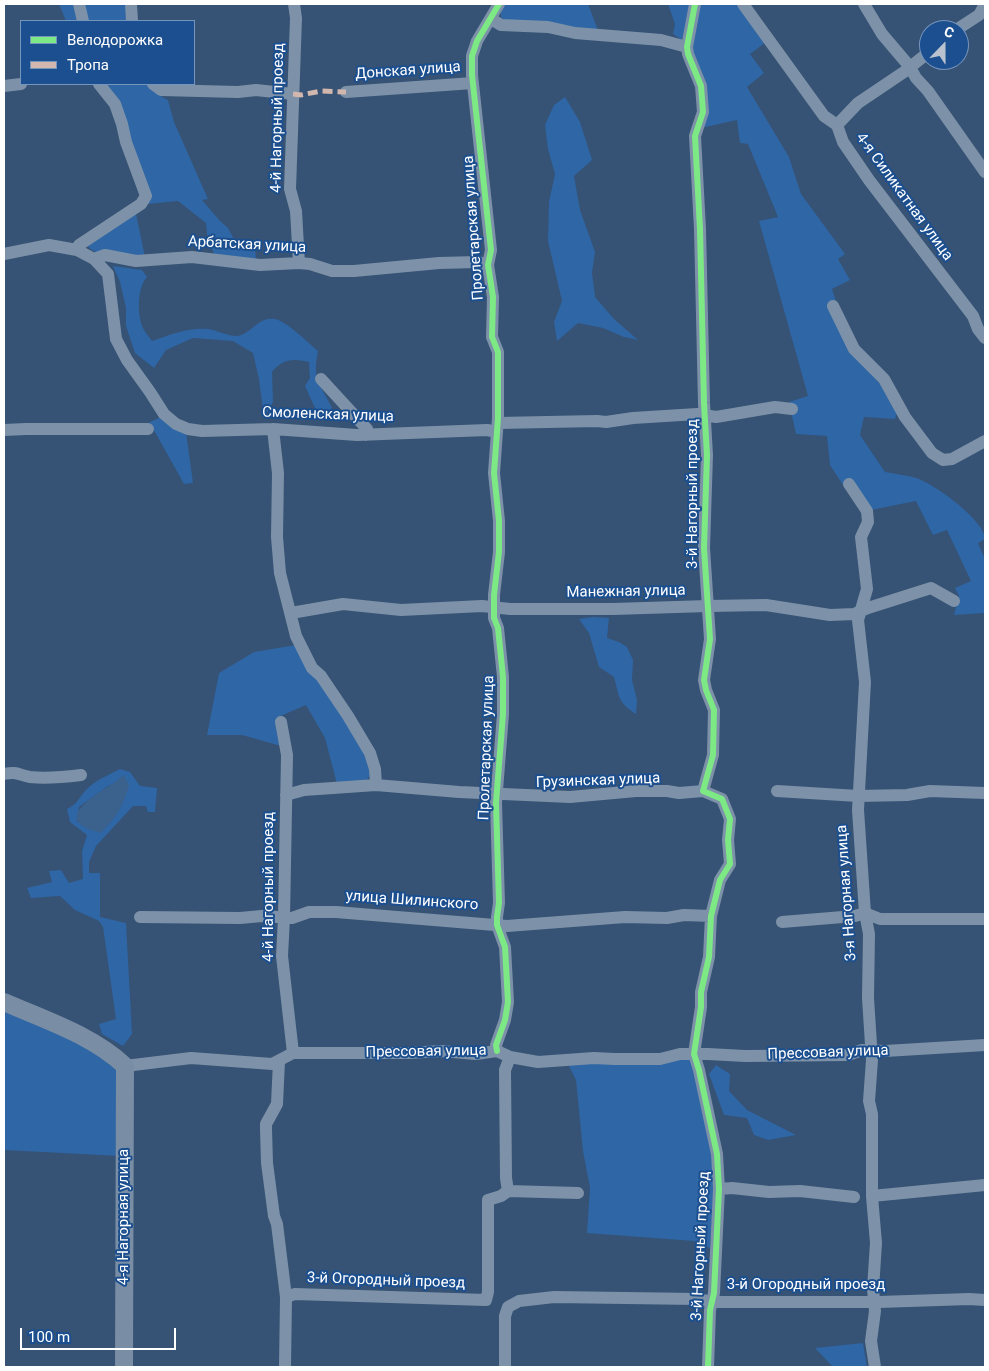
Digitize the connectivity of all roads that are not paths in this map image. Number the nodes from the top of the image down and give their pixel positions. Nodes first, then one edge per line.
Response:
1 (79, 4) edge
2 (130, 4) edge
3 (294, 4) edge
4 (499, 4) edge
5 (695, 4) edge
6 (743, 4) edge
7 (864, 4) edge
8 (984, 5) edge
9 (491, 19) junction
10 (83, 20) edge
11 (132, 20) edge
12 (969, 22) edge
13 (687, 47) junction
14 (919, 60) edge
15 (910, 67) junction
16 (473, 83) junction
17 (20, 84) edge
18 (100, 85) edge
19 (4, 86) edge
20 (157, 87) edge
21 (346, 92) dead end
22 (293, 94) junction
23 (837, 125) junction
24 (985, 172) edge
25 (77, 250) junction
26 (4, 254) edge
27 (94, 259) junction
28 (299, 263) junction
29 (488, 265) junction
30 (833, 306) dead end
31 (985, 338) edge
32 (322, 379) dead end
33 (792, 409) dead end
34 (705, 414) junction
35 (498, 428) junction
36 (148, 429) dead end
37 (273, 429) junction
38 (4, 430) edge
39 (366, 435) junction
40 (985, 442) edge
41 (849, 484) dead end
42 (954, 601) dead end
43 (708, 606) junction
44 (494, 608) junction
45 (860, 612) junction
46 (291, 613) junction
47 (281, 722) dead end
48 (4, 774) edge
49 (81, 775) dead end
50 (376, 784) junction
51 (703, 791) junction
52 (777, 791) dead end
53 (985, 793) edge
54 (497, 794) junction
55 (286, 795) junction
56 (858, 796) junction
57 (865, 913) junction
58 (711, 916) junction
59 (140, 917) dead end
60 (284, 918) junction
61 (985, 919) edge
62 (782, 922) dead end
63 (497, 925) junction
64 (4, 1002) edge
65 (985, 1045) edge
66 (872, 1050) junction
67 (497, 1051) junction
68 (293, 1053) junction
69 (694, 1054) junction
70 (510, 1057) junction
71 (279, 1061) junction
72 (126, 1066) junction
73 (985, 1185) edge
74 (719, 1189) junction
75 (508, 1191) junction
76 (578, 1193) dead end
77 (872, 1196) junction
78 (854, 1197) dead end
79 (286, 1297) junction
80 (985, 1300) edge
81 (712, 1302) junction
82 (873, 1302) junction
83 (124, 1367) edge
84 (285, 1367) edge
85 (504, 1367) edge
86 (708, 1367) edge
87 (875, 1367) edge

1 - 10 street
2 - 11 street
3 - 22 street, 4-й Нагорный проезд
4 - 9 street, Пролетарская улица
5 - 13 street
6 - 23 street, 4-я Силикатная улица
7 - 15 street
8 - 12 street
9 - 13 street
9 - 16 street, Пролетарская улица
13 - 34 street, 3-й Нагорный проезд
14 - 15 street
15 - 23 street
15 - 24 street
16 - 21 street, Донская улица
16 - 29 street, Пролетарская улица
17 - 19 street
18 - 25 street
20 - 22 street
22 - 28 street, 4-й Нагорный проезд
23 - 31 street, 4-я Силикатная улица
25 - 26 street
25 - 27 street
27 - 28 street, Арбатская улица
27 - 37 street, Смоленская улица
28 - 29 street, Арбатская улица
29 - 35 street, Пролетарская улица
30 - 40 street
32 - 39 street
33 - 34 street, Смоленская улица
34 - 35 street, Смоленская улица
34 - 43 street, 3-й Нагорный проезд
35 - 39 street, Смоленская улица
35 - 44 street, Пролетарская улица
36 - 38 street
37 - 39 street, Смоленская улица
37 - 46 street
41 - 45 street, 3-я Нагорная улица
42 - 45 street, Манежная улица
43 - 44 street, Манежная улица
43 - 45 street, Манежная улица
43 - 51 street, 3-й Нагорный проезд
44 - 46 street, Манежная улица
44 - 54 street, Пролетарская улица
45 - 56 street, 3-я Нагорная улица
46 - 50 street
47 - 55 street, 4-й Нагорный проезд
48 - 49 street
50 - 54 street, Грузинская улица
50 - 55 street, Грузинская улица
51 - 54 street, Грузинская улица
51 - 58 street, 3-й Нагорный проезд
52 - 56 street
53 - 56 street
54 - 63 street, Пролетарская улица
55 - 60 street, 4-й Нагорный проезд
56 - 57 street, 3-я Нагорная улица
57 - 61 street
57 - 62 street
57 - 66 street, 3-я Нагорная улица
58 - 63 street, улица Шилинского
58 - 69 street, 3-й Нагорный проезд
59 - 60 street, улица Шилинского
60 - 63 street, улица Шилинского
60 - 68 street, 4-й Нагорный проезд
63 - 67 street, Пролетарская улица
64 - 72 street
65 - 66 street, Прессовая улица
66 - 69 street, Прессовая улица
66 - 77 street, 3-я Нагорная улица
67 - 68 street, Прессовая улица
67 - 70 street, Прессовая улица
68 - 71 street, Прессовая улица
69 - 70 street, Прессовая улица
69 - 74 street, 3-й Нагорный проезд
70 - 75 street
71 - 72 street, Прессовая улица
71 - 79 street
72 - 83 street, 4-я Нагорная улица
73 - 77 street
74 - 78 street
74 - 81 street, 3-й Нагорный проезд
75 - 76 street
75 - 79 street, 3-й Огородный проезд
77 - 82 street, 3-я Нагорная улица
79 - 84 street
80 - 82 street, 3-й Огородный проезд
81 - 82 street, 3-й Огородный проезд
81 - 85 street, 3-й Огородный проезд
81 - 86 street, 3-й Нагорный проезд
82 - 87 street, 3-я Нагорная улица

